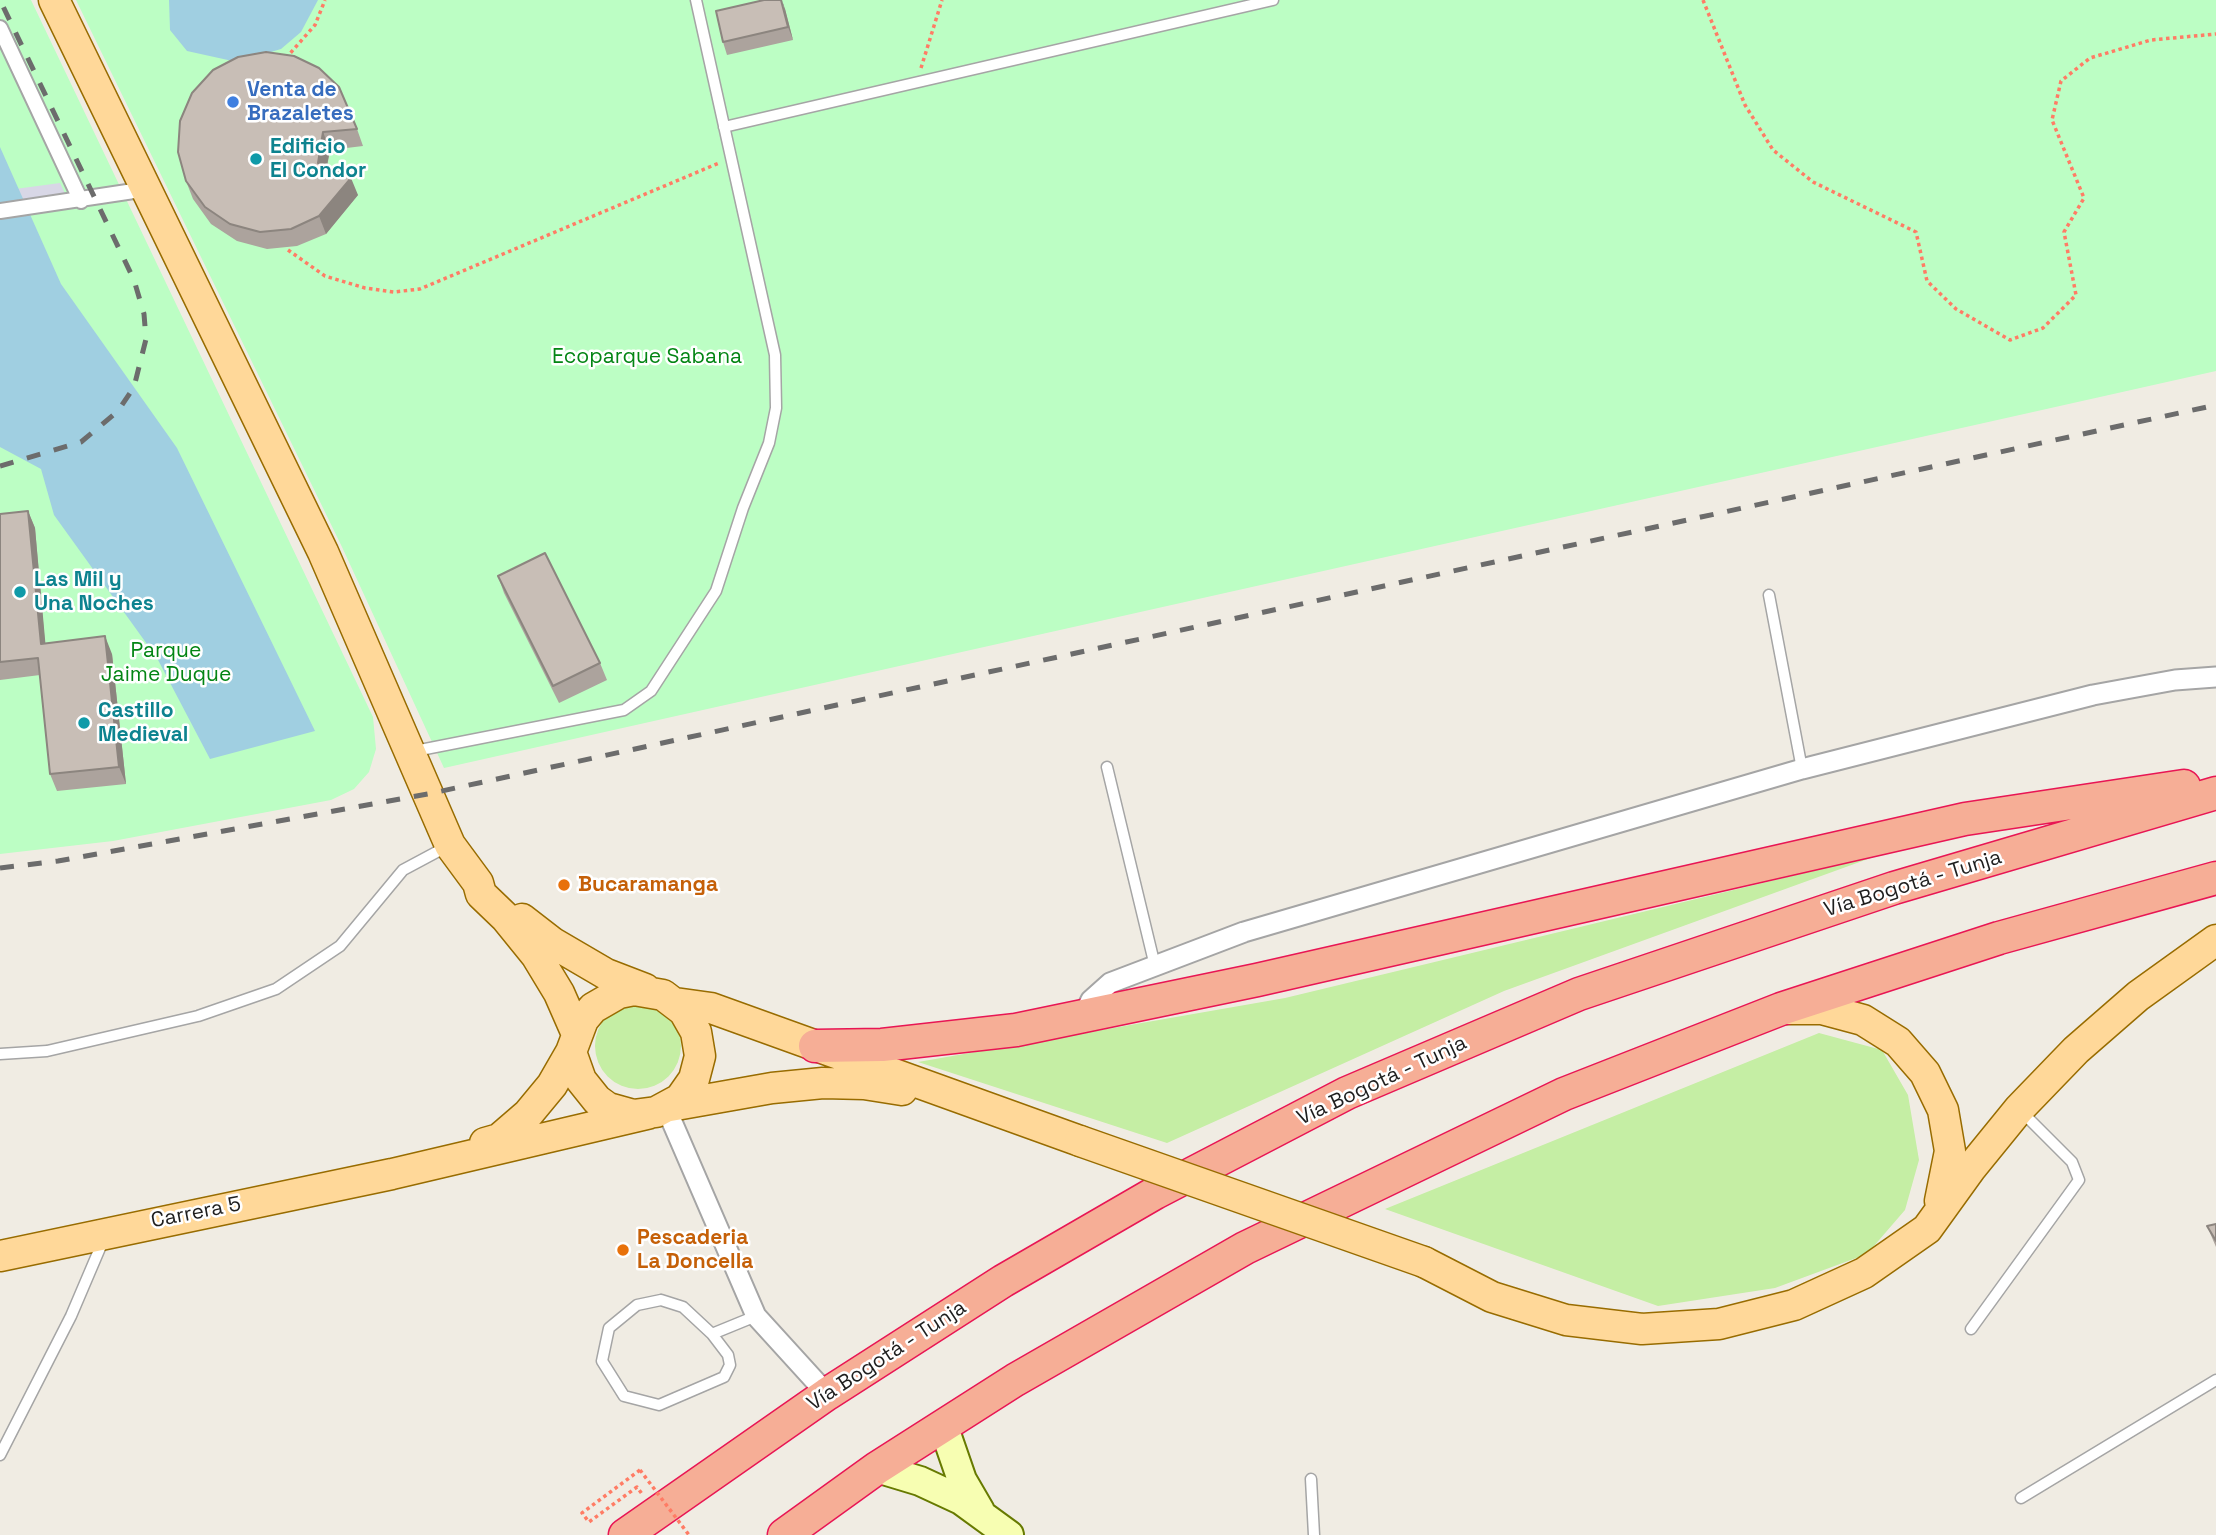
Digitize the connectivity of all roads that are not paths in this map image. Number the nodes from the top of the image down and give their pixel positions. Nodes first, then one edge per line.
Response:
1 (696, 0) edge
2 (1273, 0) edge
3 (56, 1) edge
4 (0, 28) edge
5 (724, 127) junction
6 (159, 185) dead end
7 (81, 201) junction
8 (0, 211) edge
9 (1769, 595) dead end
10 (2216, 677) edge
11 (411, 752) junction
12 (1107, 767) dead end
13 (1802, 769) junction
14 (2216, 780) edge
15 (2216, 793) edge
16 (450, 845) junction
17 (2216, 878) edge
18 (478, 883) junction
19 (2216, 940) edge
20 (1155, 966) junction
21 (662, 997) junction
22 (1781, 1009) junction
23 (1082, 1018) junction
24 (574, 1043) junction
25 (815, 1046) junction
26 (0, 1054) edge
27 (976, 1104) junction
28 (661, 1109) junction
29 (2019, 1109) junction
30 (392, 1174) junction
31 (1927, 1229) junction
32 (107, 1231) junction
33 (0, 1256) edge
34 (756, 1316) junction
35 (1971, 1329) dead end
36 (712, 1334) junction
37 (2216, 1380) edge
38 (827, 1394) junction
39 (943, 1425) junction
40 (0, 1455) edge
41 (877, 1468) junction
42 (1311, 1479) dead end
43 (2021, 1498) dead end
44 (980, 1511) junction
45 (625, 1535) edge
46 (784, 1535) edge
47 (1009, 1535) edge
48 (1314, 1535) edge

1 - 5 lane
2 - 5 lane
3 - 11 main road
4 - 7 street
5 - 11 lane
6 - 7 street
7 - 8 street
9 - 13 lane
10 - 13 street
11 - 16 main road
12 - 20 lane
13 - 20 street
14 - 23 highway
15 - 38 highway, Vía Bogotá - Tunja
16 - 18 main road
16 - 26 lane
17 - 22 highway
18 - 21 main road
18 - 24 main road
19 - 29 main road
20 - 23 street
21 - 24 main road
21 - 25 main road
21 - 28 main road
22 - 31 main road
22 - 39 highway
23 - 25 highway
24 - 28 main road
24 - 30 main road, Carrera 5
25 - 27 main road
27 - 28 main road, Carrera 5
27 - 31 main road, bridge
28 - 30 main road, Carrera 5
28 - 34 street
29 - 31 main road
29 - 35 lane
30 - 32 main road, Carrera 5
32 - 33 main road, Carrera 5
32 - 40 lane
34 - 36 lane
34 - 38 street
36 - 36 lane
37 - 43 lane
38 - 45 highway, Vía Bogotá - Tunja
39 - 41 highway
39 - 44 main road
41 - 44 main road
41 - 46 highway
42 - 48 lane
44 - 47 main road

